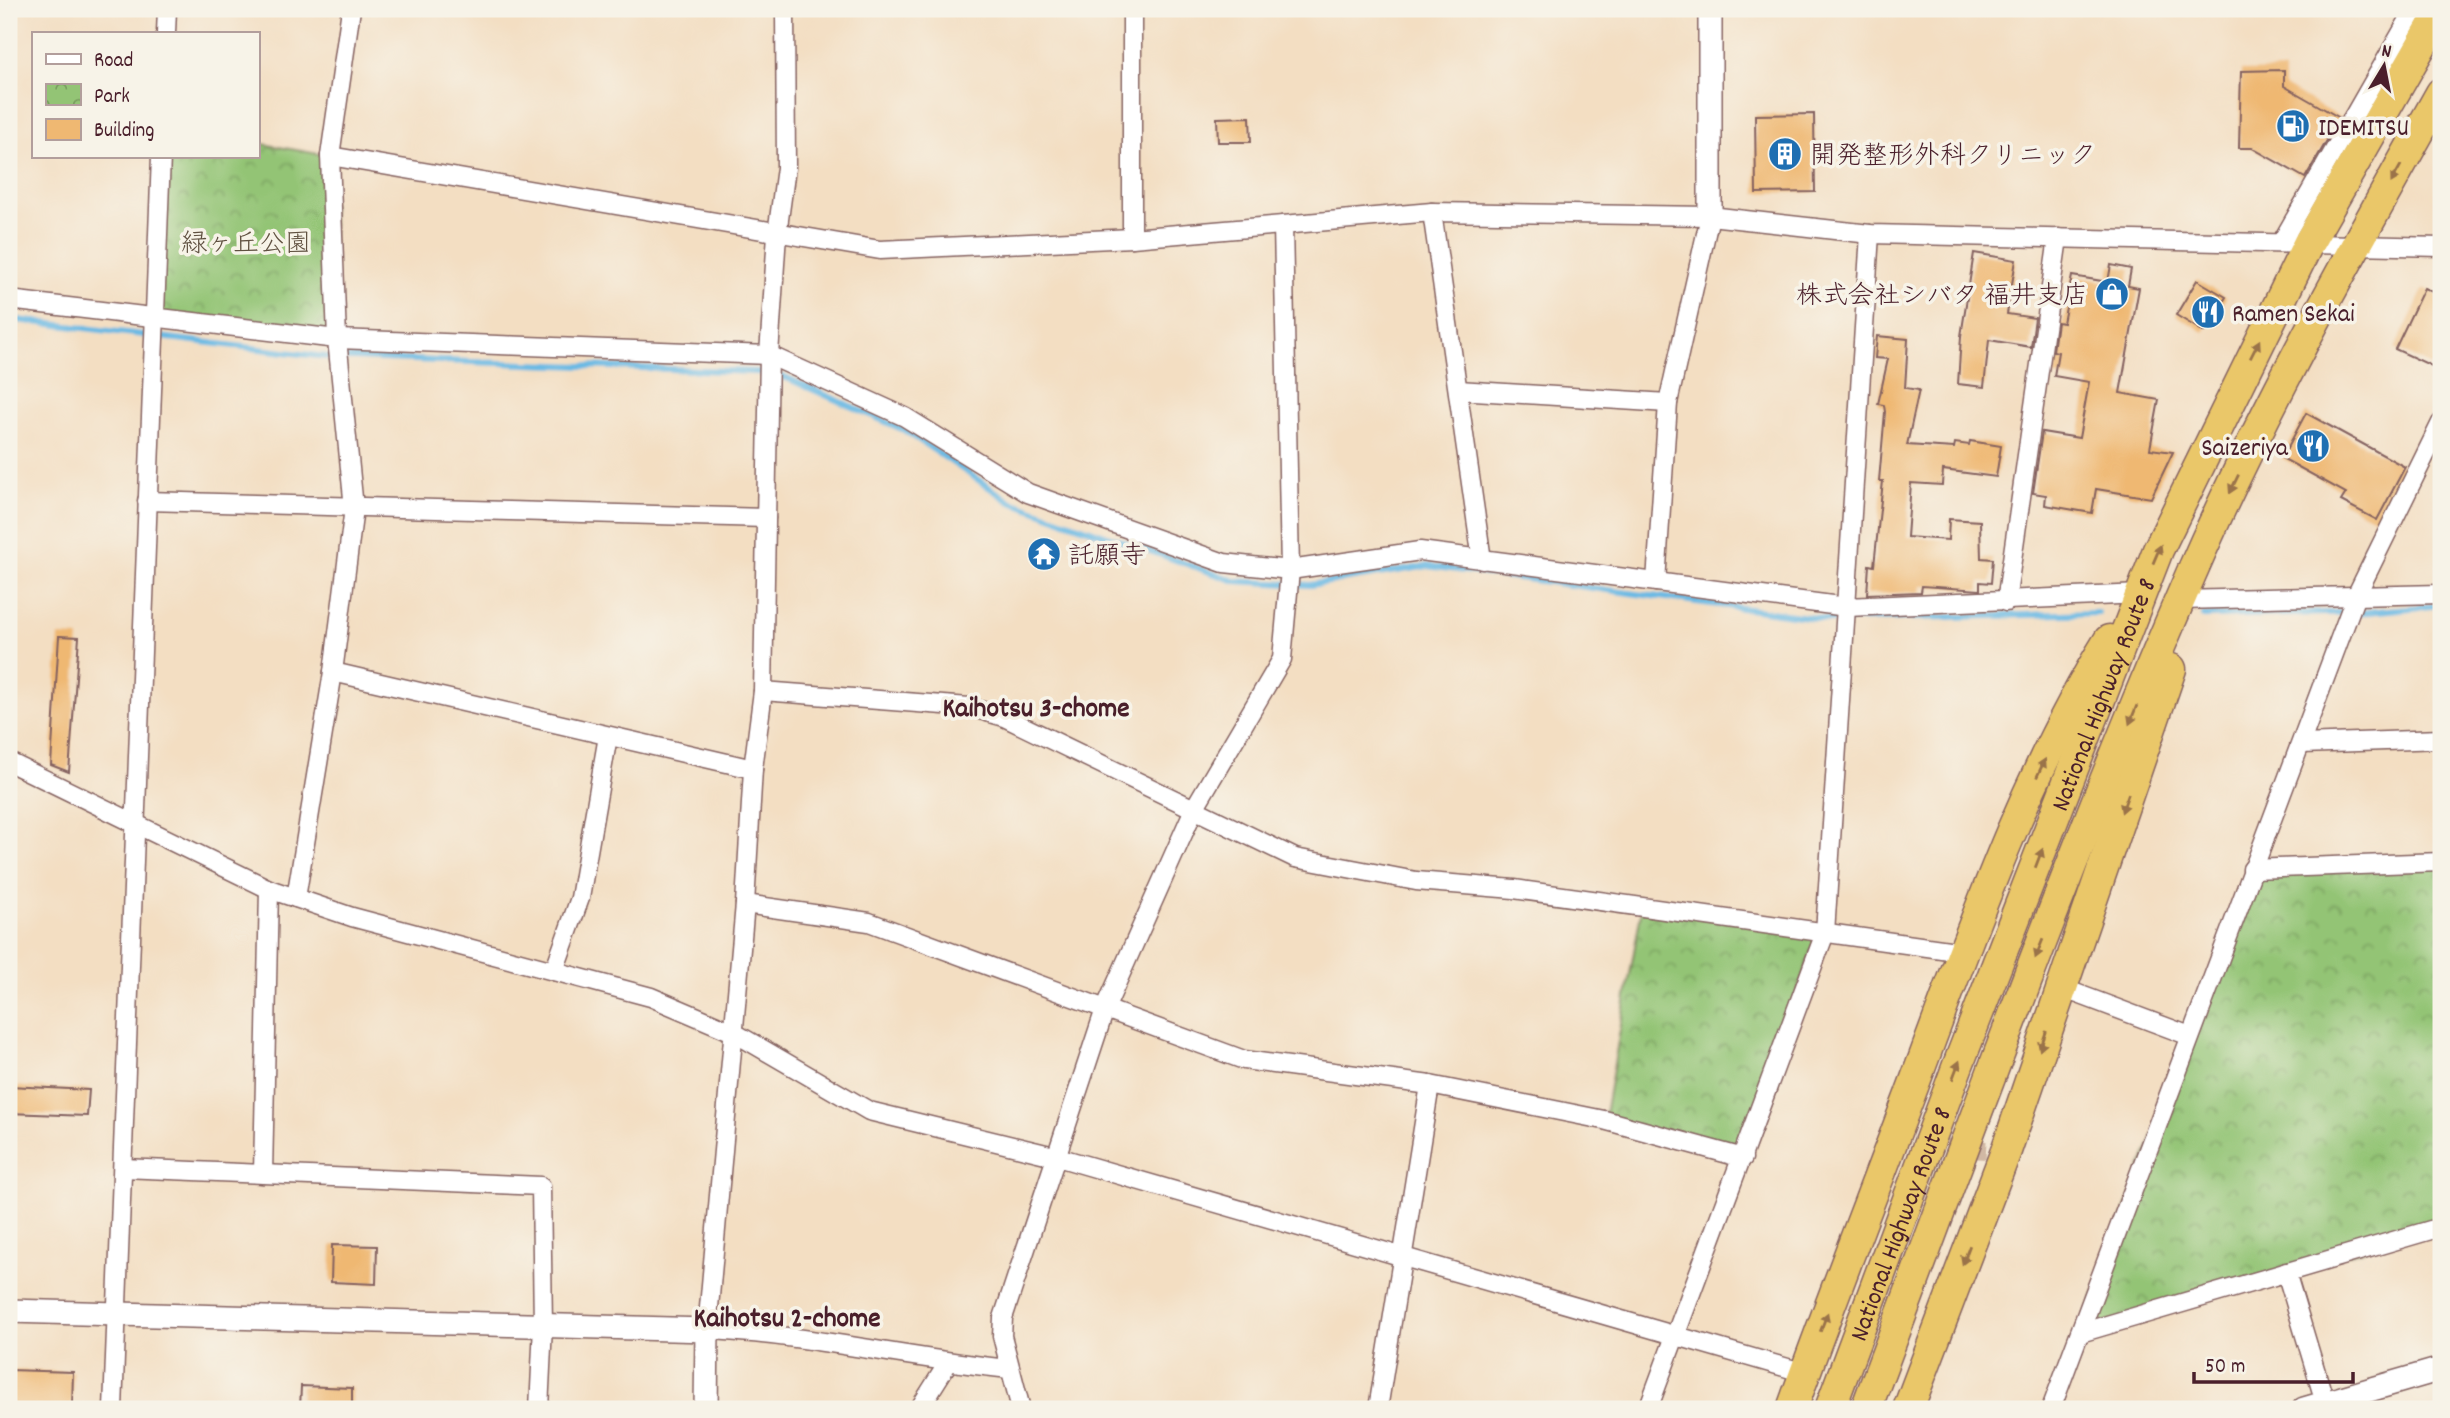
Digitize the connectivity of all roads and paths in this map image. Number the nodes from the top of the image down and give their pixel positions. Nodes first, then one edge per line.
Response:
1 (167, 9) edge
2 (351, 9) edge
3 (785, 9) edge
4 (1132, 9) edge
5 (1710, 9) edge
6 (2415, 9) edge
7 (2441, 10) edge
8 (166, 32) edge
9 (2441, 93) edge
10 (330, 156) junction
11 (160, 158) edge
12 (1432, 212) junction
13 (1710, 216) junction
14 (1283, 225) junction
15 (777, 234) junction
16 (1870, 234) junction
17 (1132, 238) junction
18 (2059, 238) junction
19 (2294, 243) junction
20 (2356, 245) junction
21 (2441, 247) edge
22 (9, 300) edge
23 (153, 317) junction
24 (337, 339) junction
25 (769, 355) junction
26 (1458, 390) junction
27 (1668, 403) junction
28 (2441, 424) edge
29 (147, 501) junction
30 (354, 508) junction
31 (766, 518) junction
32 (1482, 559) junction
33 (1290, 570) junction
34 (1656, 582) junction
35 (2186, 591) junction
36 (2141, 594) junction
37 (2441, 594) edge
38 (2355, 598) junction
39 (2006, 602) junction
40 (1847, 607) junction
41 (333, 672) junction
42 (763, 691) junction
43 (608, 736) junction
44 (2441, 739) edge
45 (2302, 744) junction
46 (9, 762) edge
47 (753, 769) junction
48 (1195, 807) junction
49 (135, 825) junction
50 (2441, 862) edge
51 (2252, 869) junction
52 (269, 889) junction
53 (296, 898) junction
54 (745, 904) junction
55 (1825, 933) junction
56 (1963, 952) junction
57 (554, 971) junction
58 (2062, 988) junction
59 (1105, 1009) junction
60 (733, 1032) junction
61 (2190, 1037) junction
62 (1430, 1085) junction
63 (1054, 1156) junction
64 (1743, 1158) junction
65 (123, 1168) junction
66 (263, 1174) junction
67 (2441, 1227) edge
68 (1404, 1255) junction
69 (2286, 1272) junction
70 (9, 1311) edge
71 (117, 1314) junction
72 (543, 1326) junction
73 (707, 1330) junction
74 (2080, 1333) junction
75 (1676, 1336) junction
76 (948, 1363) junction
77 (1010, 1369) junction
78 (2441, 1369) edge
79 (1805, 1373) junction
80 (2318, 1407) edge
81 (113, 1409) edge
82 (539, 1409) edge
83 (706, 1409) edge
84 (919, 1409) edge
85 (1021, 1409) edge
86 (1378, 1409) edge
87 (1648, 1409) edge
88 (1792, 1409) edge
89 (1830, 1409) edge
90 (1866, 1409) edge
91 (1908, 1409) edge
92 (2051, 1409) edge

1 - 8 street
2 - 10 street
3 - 15 street
4 - 17 street
5 - 13 street
6 - 19 street
7 - 19 highway, National Highway Route 8
9 -> 20 highway, National Highway Route 8
10 - 15 street
10 - 24 street
11 - 23 street
12 - 13 street
12 - 14 street
12 - 26 street
13 - 16 street
13 - 27 street
14 - 17 street
14 - 33 street
15 - 17 street
15 - 25 street
16 - 18 street
16 - 40 street
18 - 19 street
18 - 39 street
19 - 20 street
36 -> 19 highway, National Highway Route 8
20 - 21 street
20 -> 35 highway, National Highway Route 8
22 - 23 street
23 - 24 street
23 - 29 street
24 - 25 street
24 - 30 street
25 - 31 street
25 - 33 street
26 - 27 street
26 - 32 street
27 - 34 street
28 - 38 street
29 - 30 street
29 - 49 street
30 - 31 street
30 - 41 street
31 - 42 street
32 - 33 street
32 - 34 street
33 - 48 street
34 - 40 street
35 - 38 street
35 -> 58 highway
35 -> 90 highway, National Highway Route 8
36 - 39 street
56 -> 36 highway
89 -> 36 highway, National Highway Route 8
37 - 38 street
38 - 45 street
39 - 40 street
40 - 55 street
41 - 43 street
41 - 53 street
42 - 47 street
42 - 48 street
43 - 47 street
43 - 57 street
44 - 45 street
45 - 51 street
46 - 49 street
47 - 54 street
48 - 55 street
48 - 59 street
49 - 52 street
49 - 65 street
50 - 51 street
51 - 61 street
52 - 53 street
52 - 66 street
53 - 57 street
54 - 59 street
54 - 60 street
55 - 56 street
55 - 64 street
79 -> 56 highway
57 - 60 street
58 - 61 street
58 -> 91 highway
59 - 62 street
59 - 63 street
60 - 63 street
60 - 73 street
61 - 74 street
62 - 64 street
62 - 68 street
63 - 68 street
63 - 77 street
64 - 75 street
65 - 66 street
65 - 71 street
66 - 72 street
67 - 69 street
68 - 75 street
68 - 86 street
69 - 74 street
69 - 80 street
70 - 71 street
71 - 72 street
71 - 81 street
72 - 73 street
72 - 82 street
73 - 76 street
73 - 83 street
74 - 92 street
75 - 79 street
75 - 87 street
76 - 77 street
76 - 84 street
77 - 85 street
78 - 80 street
79 - 88 highway

